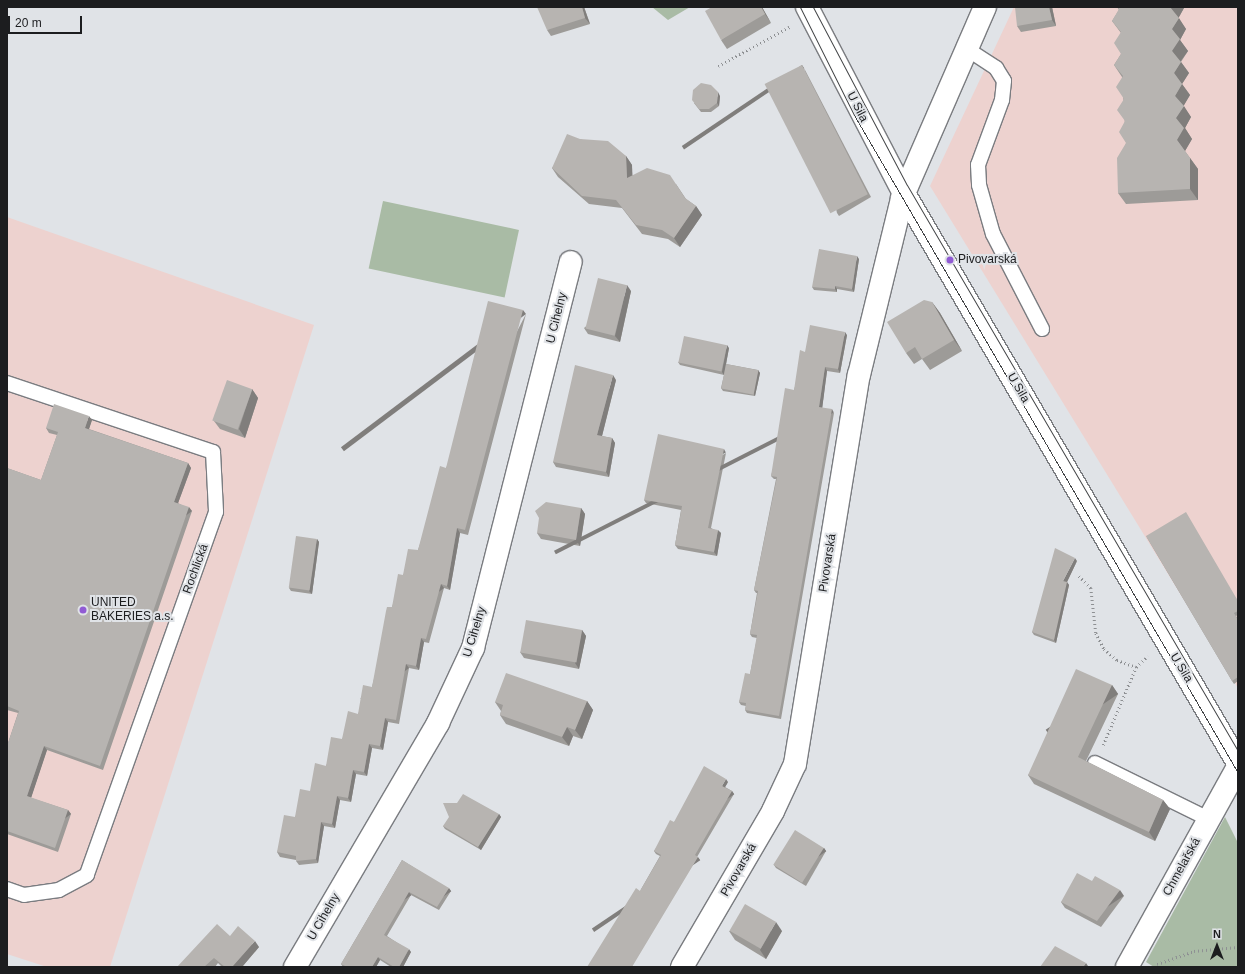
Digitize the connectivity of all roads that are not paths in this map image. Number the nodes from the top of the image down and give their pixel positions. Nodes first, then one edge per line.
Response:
1 (985, 7) edge
2 (809, 11) edge
3 (967, 49) junction
4 (905, 195) junction
5 (571, 262) dead end
6 (1042, 330) dead end
7 (7, 383) edge
8 (1095, 763) road end
9 (1238, 763) edge
10 (1238, 767) edge
11 (1209, 819) junction
12 (7, 889) edge
13 (295, 967) edge
14 (682, 967) edge
15 (1127, 967) edge

1 - 3 street, Pivovarská
2 - 4 street, U Sila
3 - 4 street, Pivovarská
3 - 6 lane
4 - 9 street, U Sila
4 - 14 street, Pivovarská
5 - 13 street, U Cihelny
7 - 12 lane, Rochlická
8 - 11 lane
10 - 11 street, Chmelařská
11 - 15 street, Chmelařská

